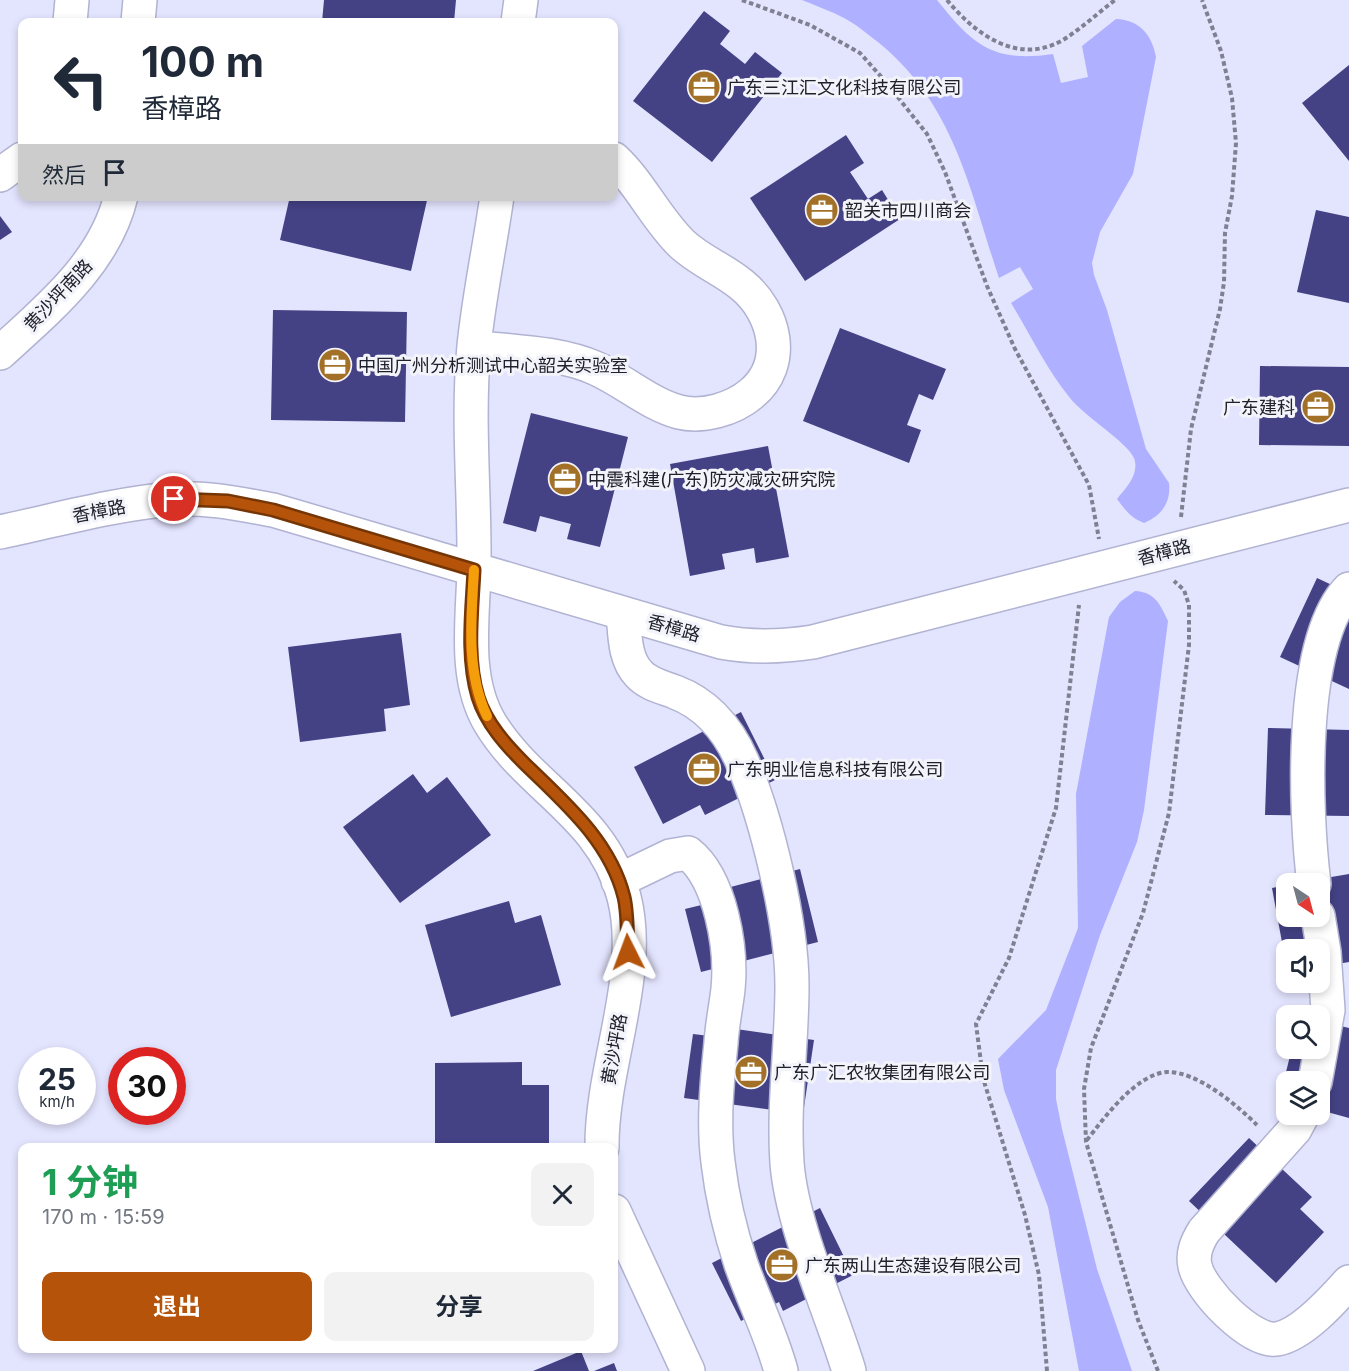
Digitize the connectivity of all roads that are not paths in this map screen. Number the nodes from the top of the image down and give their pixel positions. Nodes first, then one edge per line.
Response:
1 (72, 0) edge
2 (140, 0) edge
3 (521, 0) edge
4 (70, 18) edge
5 (138, 18) edge
6 (519, 18) edge
7 (18, 162) edge
8 (618, 164) edge
9 (0, 175) edge
10 (119, 201) edge
11 (496, 201) edge
12 (474, 347) junction
13 (0, 353) edge
14 (1349, 505) edge
15 (0, 532) edge
16 (474, 570) junction
17 (1349, 589) edge
18 (623, 613) junction
19 (1313, 873) edge
20 (618, 882) junction
21 (1320, 927) edge
22 (1317, 1071) edge
23 (1297, 1125) edge
24 (602, 1143) edge
25 (618, 1220) edge
26 (1349, 1282) edge
27 (688, 1371) edge
28 (781, 1371) edge
29 (849, 1371) edge

1 - 4 street
2 - 5 street
3 - 6 street
7 - 9 street
8 - 12 street
10 - 13 street, 黄沙坪南路
11 - 12 street, 黄沙坪路
12 - 16 street, 黄沙坪路
14 - 18 street, 香樟路
15 - 16 street, 香樟路
16 - 18 street, 香樟路
16 - 20 street, 黄沙坪路
17 - 19 street
18 - 29 street
20 - 24 street, 黄沙坪路
20 - 28 street
21 - 22 street
23 - 26 street
25 - 27 street

